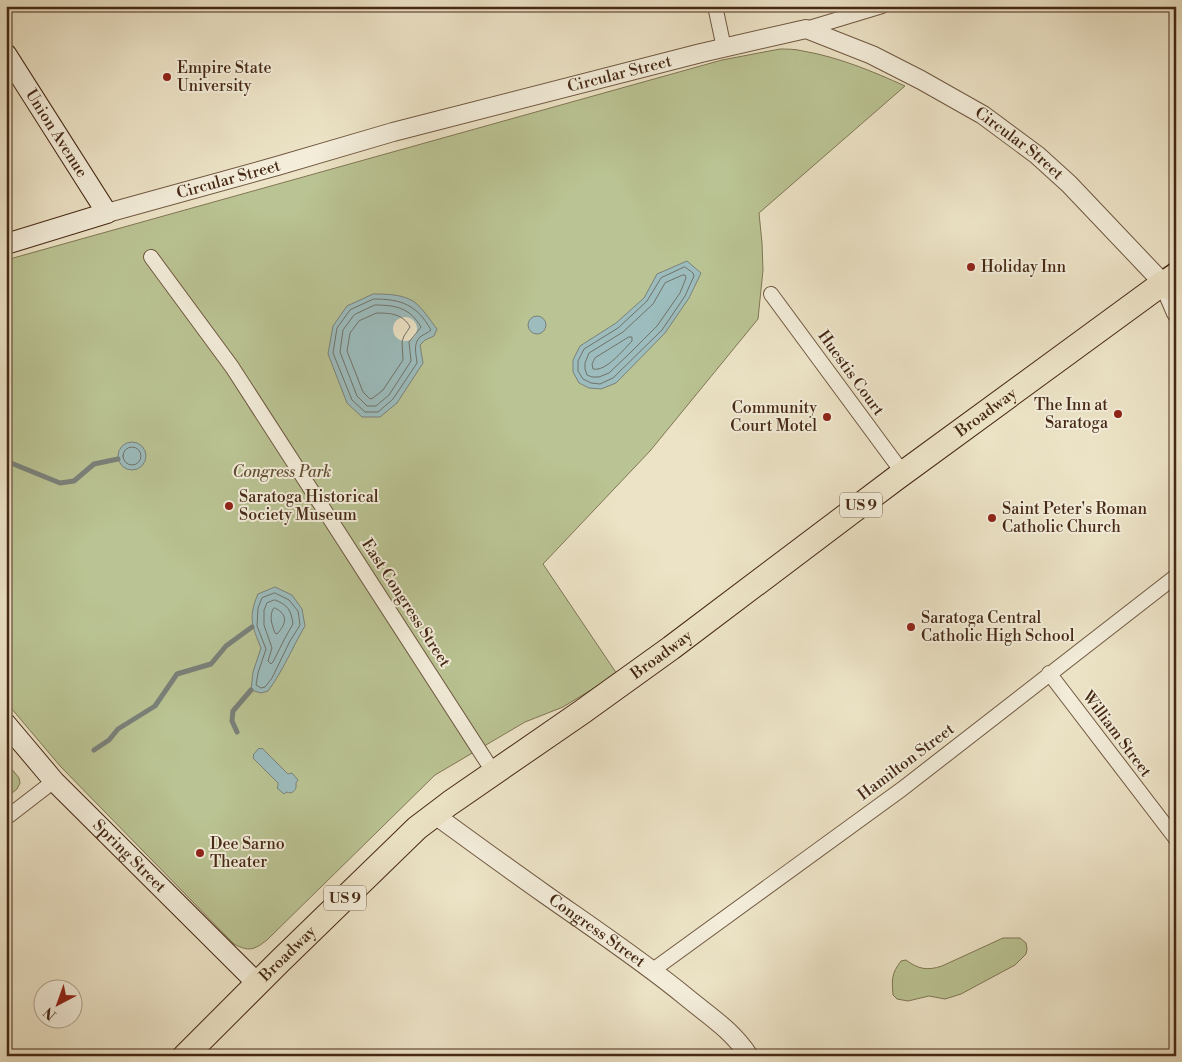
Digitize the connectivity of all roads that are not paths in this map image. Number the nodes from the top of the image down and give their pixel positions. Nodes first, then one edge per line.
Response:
1 (715, 6) edge
2 (882, 6) edge
3 (806, 29) junction
4 (724, 48) junction
5 (6, 54) edge
6 (106, 213) junction
7 (6, 244) edge
8 (151, 257) dead end
9 (1172, 283) edge
10 (771, 294) dead end
11 (1176, 313) edge
12 (903, 473) junction
13 (1176, 576) edge
14 (1050, 674) junction
15 (6, 724) edge
16 (494, 772) junction
17 (54, 781) junction
18 (435, 815) junction
19 (6, 818) edge
20 (1176, 839) edge
21 (652, 970) junction
22 (258, 983) junction
23 (185, 1056) edge
24 (749, 1056) edge

1 - 4 street
2 - 3 street
3 - 4 street, Circular Street
3 - 9 street, Circular Street
4 - 6 street, Circular Street
5 - 6 main road, Union Avenue
6 - 7 main road, Circular Street
8 - 16 street, East Congress Street
9 - 11 street
9 - 12 highway, Broadway / US 9
10 - 12 street, Huestis Court
12 - 16 highway, Broadway / US 9
13 - 14 street, Hamilton Street
14 - 20 street, William Street
14 - 21 street, Hamilton Street
15 - 17 main road, Spring Street
16 - 18 highway, Broadway / US 9
17 - 19 street
17 - 22 main road, Spring Street
18 - 21 street, Congress Street
18 - 22 highway, Broadway / US 9
21 - 24 street, Congress Street
22 - 23 highway, Broadway / US 9

